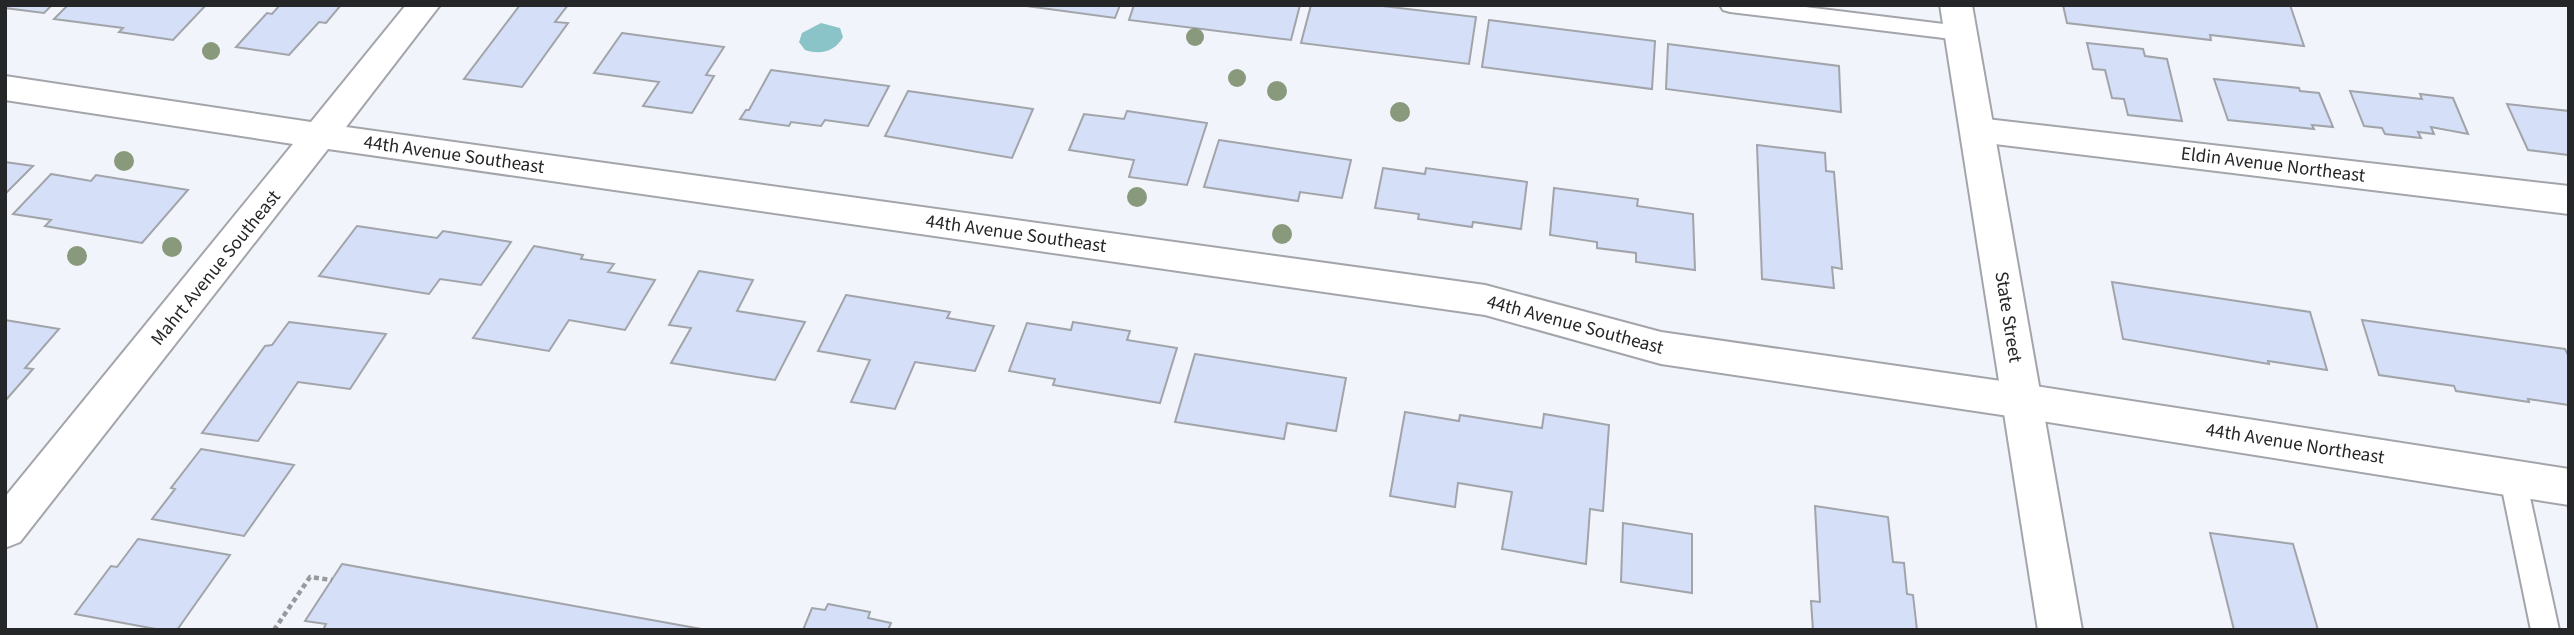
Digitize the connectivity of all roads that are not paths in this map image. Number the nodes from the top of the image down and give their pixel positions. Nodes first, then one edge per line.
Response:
1 (424, 5) edge
2 (1730, 5) edge
3 (1958, 19) edge
4 (5, 88) edge
5 (1978, 130) junction
6 (322, 136) junction
7 (2569, 200) edge
8 (2022, 401) junction
9 (2513, 479) junction
10 (2569, 488) edge
11 (5, 529) edge
12 (2060, 630) edge
13 (2545, 630) edge

1 - 6 street, Mahrt Avenue Southeast
2 - 3 lane
3 - 5 street, State Street
4 - 6 street, 44th Avenue Southeast
5 - 7 street, Eldin Avenue Northeast
5 - 8 street, State Street
6 - 8 street, 44th Avenue Southeast
6 - 11 street, Mahrt Avenue Southeast
8 - 9 street, 44th Avenue Northeast
8 - 12 street, State Street
9 - 10 street, 44th Avenue Northeast
9 - 13 lane

